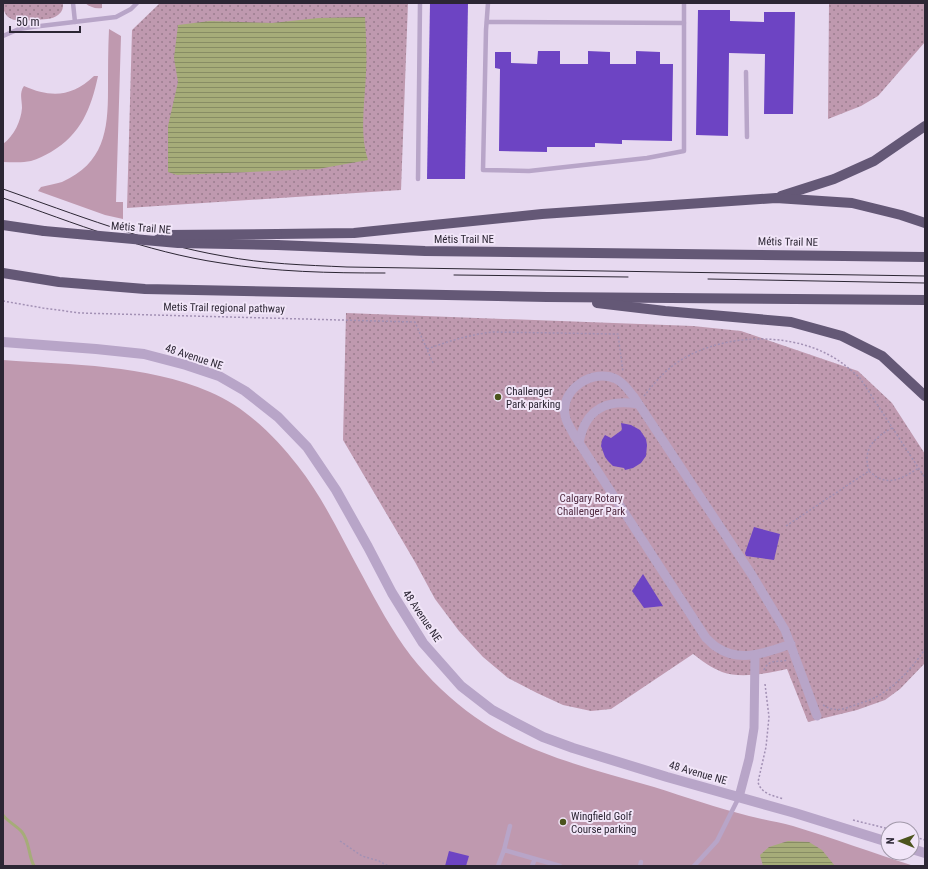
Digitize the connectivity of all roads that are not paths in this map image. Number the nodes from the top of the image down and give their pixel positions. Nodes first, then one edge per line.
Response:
1 (73, 3) edge
2 (137, 3) edge
3 (420, 3) edge
4 (488, 3) edge
5 (684, 3) edge
6 (75, 22) junction
7 (487, 22) junction
8 (684, 23) junction
9 (3, 36) edge
10 (746, 72) dead end
11 (925, 126) edge
12 (747, 137) dead end
13 (418, 179) dead end
14 (776, 198) junction
15 (925, 222) edge
16 (3, 225) edge
17 (155, 241) junction
18 (925, 257) edge
19 (3, 273) edge
20 (547, 297) junction
21 (925, 300) edge
22 (3, 342) edge
23 (925, 396) edge
24 (640, 401) junction
25 (579, 442) junction
26 (791, 644) junction
27 (756, 655) junction
28 (817, 716) dead end
29 (739, 797) junction
30 (510, 826) dead end
31 (880, 839) edge
32 (504, 850) junction
33 (534, 859) junction
34 (498, 866) edge
35 (532, 866) edge
36 (560, 866) edge
37 (694, 866) edge

1 - 6 lane
2 - 6 lane
3 - 13 lane
4 - 7 lane
5 - 8 lane
6 - 9 lane
7 - 8 lane
7 - 8 lane
10 - 12 lane
11 - 14 main road
14 - 15 main road
14 - 17 main road, bridge
16 - 17 main road, Métis Trail NE, bridge
17 - 18 main road, Métis Trail NE, bridge
19 - 20 main road
20 - 21 main road
20 - 23 main road
22 - 29 street, 48 Avenue NE
24 - 25 street
24 - 25 street
24 - 26 street
25 - 27 street
26 - 27 street
26 - 28 street
27 - 29 street
29 - 31 street, 48 Avenue NE
29 - 37 lane
30 - 32 lane
32 - 33 lane
32 - 34 lane
33 - 35 lane
33 - 36 lane

